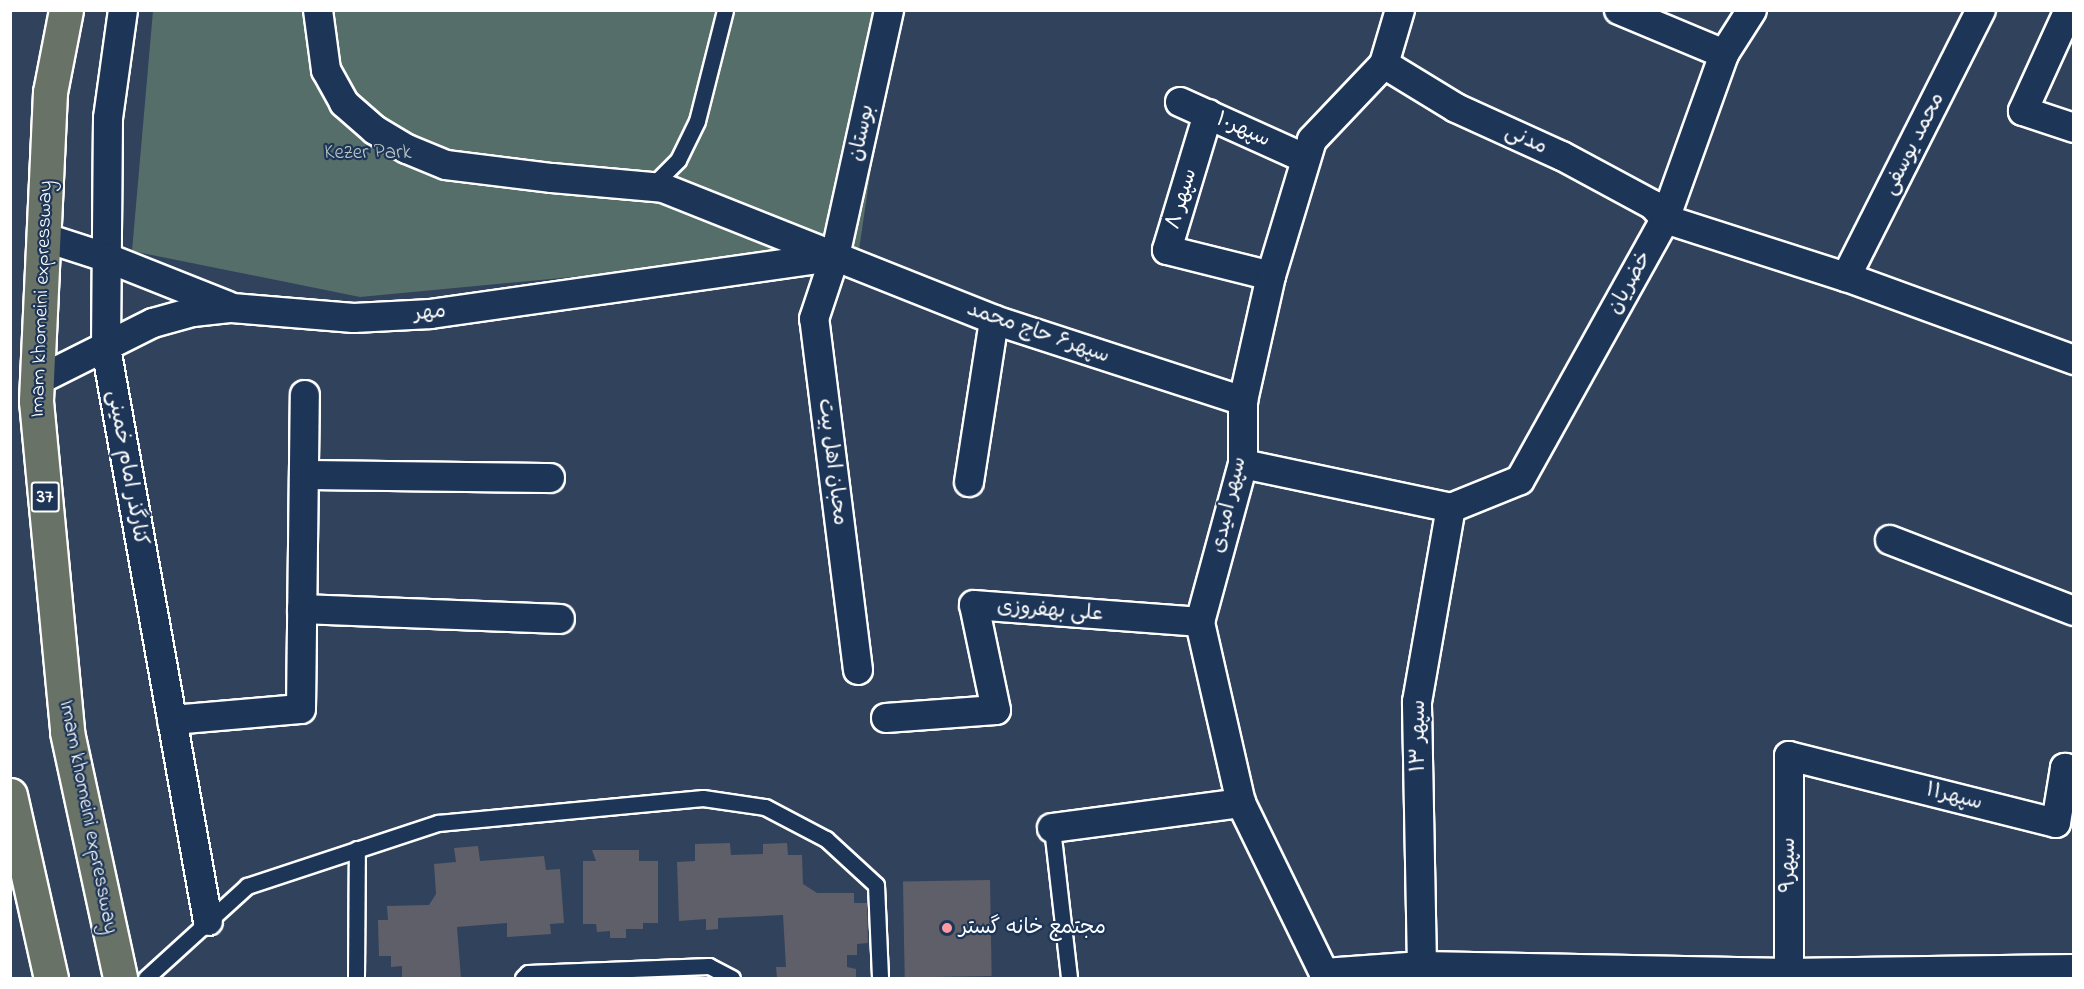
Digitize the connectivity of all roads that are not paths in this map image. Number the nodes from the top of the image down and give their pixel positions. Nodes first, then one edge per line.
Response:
1 (66, 10) edge
2 (123, 10) edge
3 (318, 10) edge
4 (725, 10) edge
5 (889, 10) edge
6 (1400, 10) edge
7 (1619, 10) edge
8 (1752, 10) edge
9 (1981, 10) edge
10 (2069, 10) edge
11 (1724, 54) junction
12 (1384, 64) junction
13 (1180, 102) dead end
14 (1208, 114) junction
15 (2073, 128) edge
16 (1306, 159) junction
17 (651, 187) junction
18 (1665, 219) junction
19 (43, 237) junction
20 (835, 256) junction
21 (105, 257) junction
22 (1271, 276) junction
23 (1846, 277) junction
24 (232, 308) junction
25 (994, 320) junction
26 (106, 348) junction
27 (2073, 360) edge
28 (37, 381) junction
29 (304, 395) dead end
30 (1243, 401) junction
31 (1243, 464) junction
32 (304, 476) junction
33 (550, 478) dead end
34 (969, 482) dead end
35 (1451, 508) junction
36 (1890, 540) dead end
37 (302, 609) junction
38 (2073, 611) edge
39 (560, 620) dead end
40 (1200, 622) junction
41 (858, 670) dead end
42 (886, 718) dead end
43 (172, 720) junction
44 (1790, 756) joint
45 (2073, 770) edge
46 (10, 795) edge
47 (1242, 803) junction
48 (1052, 828) joint
49 (357, 849) junction
50 (208, 921) junction
51 (1422, 966) junction
52 (2073, 969) edge
53 (1790, 973) junction
54 (1324, 976) edge
55 (51, 978) edge
56 (120, 978) edge
57 (146, 978) edge
58 (356, 978) edge
59 (523, 978) edge
60 (732, 978) edge
61 (880, 978) edge
62 (1069, 978) edge

1 - 19 highway, Imam khomeini expressway / 37
2 - 21 street, کنارگذر امام خمینی
3 - 17 street, سپهر۶ حاج محمد
4 - 17 lane
5 - 20 street, بوستان
6 - 12 street, سپهر امیدی
7 - 11 street
8 - 11 street, خضریان
9 - 23 street, محمد یوسفی
10 - 15 street
11 - 18 street, خضریان
12 - 16 street, سپهر امیدی
12 - 18 street, مدنی
13 - 14 street, سپهر۱۰
14 - 16 street, سپهر۱۰
14 - 22 street, سپهر ۸
16 - 22 street, سپهر امیدی
17 - 20 street, سپهر۶ حاج محمد
18 - 23 street
18 - 35 street, خضریان
19 - 21 street
19 - 28 highway, Imam khomeini expressway / 37
20 - 24 street, مهر
20 - 25 street, سپهر۶ حاج محمد
20 - 41 street, محبان اهل بیت
21 - 24 street
21 - 26 street, کنارگذر امام خمینی
22 - 30 street, سپهر امیدی
23 - 27 street
24 - 26 street, مهر
25 - 30 street, سپهر۶ حاج محمد
25 - 34 street
26 - 28 street, مهر
26 - 43 street, کنارگذر امام خمینی
28 - 56 highway, Imam khomeini expressway / 37
29 - 32 street
30 - 31 street, سپهر امیدی
31 - 35 street
31 - 40 street, سپهر امیدی
32 - 33 street
32 - 37 street
35 - 51 street, سپهر ۱۳
36 - 38 street
37 - 39 street
37 - 43 street
40 - 42 street, علی بهفروزی
40 - 47 street, سپهر امیدی
43 - 50 street, کنارگذر امام خمینی
44 - 45 street, سپهر۱۱
44 - 53 street, سپهر۹
46 - 55 highway
47 - 48 street
47 - 54 street, سپهر امیدی
48 - 62 lane
49 - 50 lane
49 - 58 lane
49 - 61 lane
50 - 57 lane
51 - 53 street
51 - 54 street
52 - 53 street
59 - 60 lane

